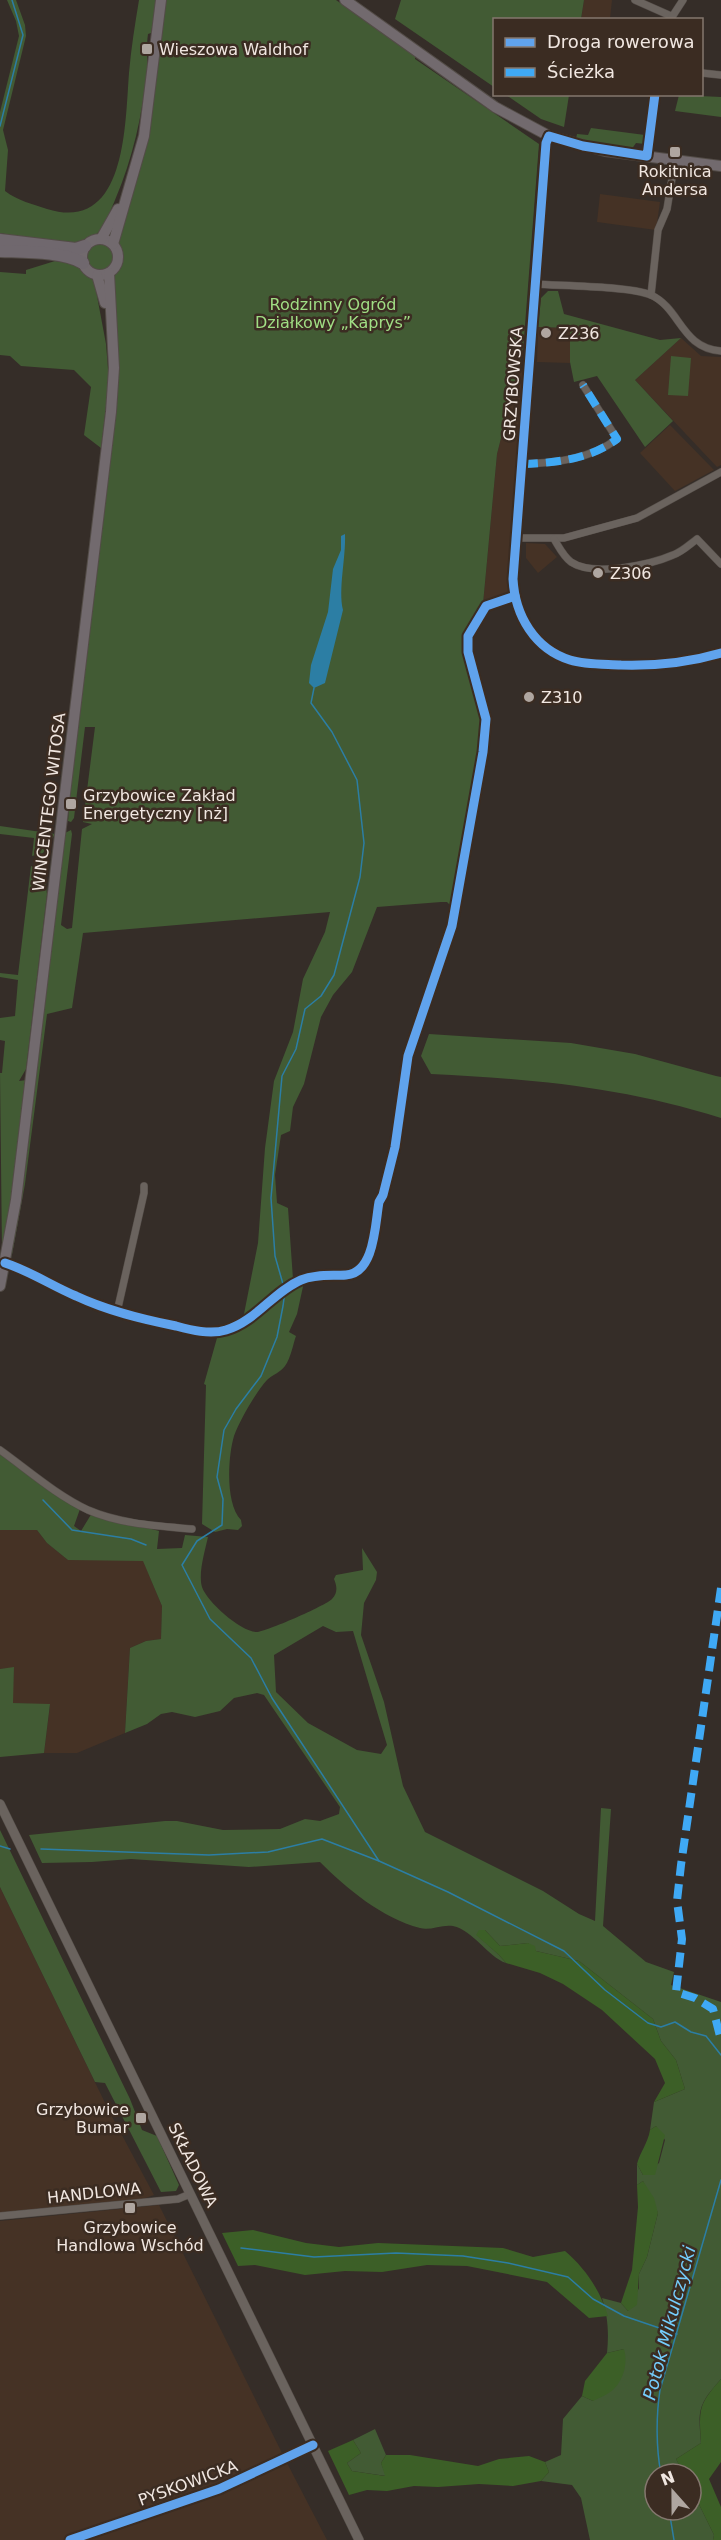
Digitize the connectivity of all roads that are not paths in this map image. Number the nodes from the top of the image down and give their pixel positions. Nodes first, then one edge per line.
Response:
1 (161, 0) edge
2 (345, 0) edge
3 (635, 0) edge
4 (683, 0) edge
5 (671, 18) edge
6 (703, 73) edge
7 (721, 75) edge
8 (655, 96) edge
9 (549, 136) junction
10 (647, 156) junction
11 (675, 160) junction
12 (721, 166) edge
13 (127, 193) junction
14 (102, 239) junction
15 (0, 240) edge
16 (113, 244) junction
17 (85, 246) junction
18 (0, 250) edge
19 (83, 263) junction
20 (103, 274) junction
21 (535, 284) junction
22 (651, 295) junction
23 (721, 351) edge
24 (583, 385) dead end
25 (523, 464) junction
26 (721, 472) edge
27 (517, 538) junction
28 (554, 539) junction
29 (721, 564) edge
30 (721, 653) edge
31 (144, 1186) dead end
32 (4, 1258) edge
33 (0, 1286) edge
34 (117, 1312) junction
35 (214, 1332) dead end
36 (0, 1450) edge
37 (192, 1528) dead end
38 (0, 1804) edge
39 (190, 2194) junction
40 (0, 2216) edge
41 (313, 2445) junction
42 (70, 2540) edge
43 (359, 2540) edge

1 - 13 main road
2 - 9 main road
3 - 5 street
4 - 5 street
6 - 7 street
8 - 10 street
9 - 10 main road
9 - 21 street, GRZYBOWSKA
10 - 11 main road
11 - 12 main road
11 - 22 street
13 - 14 main road
13 - 16 main road
14 - 16 main road
14 - 17 main road
15 - 17 highway
16 - 20 main road
17 - 19 main road
18 - 19 highway
19 - 20 main road
20 - 32 main road, WINCENTEGO WITOSA
21 - 22 street
21 - 25 street, GRZYBOWSKA
22 - 23 street
24 - 25 street
25 - 27 street, GRZYBOWSKA
26 - 28 street
27 - 28 street
27 - 30 street, GRZYBOWSKA
28 - 29 street
31 - 34 street
32 - 33 main road, WINCENTEGO WITOSA
32 - 34 street
34 - 35 street
36 - 37 street
38 - 39 main road, SKŁADOWA
39 - 40 street, HANDLOWA
39 - 41 main road, SKŁADOWA
41 - 42 street, PYSKOWICKA
41 - 43 main road, SKŁADOWA

